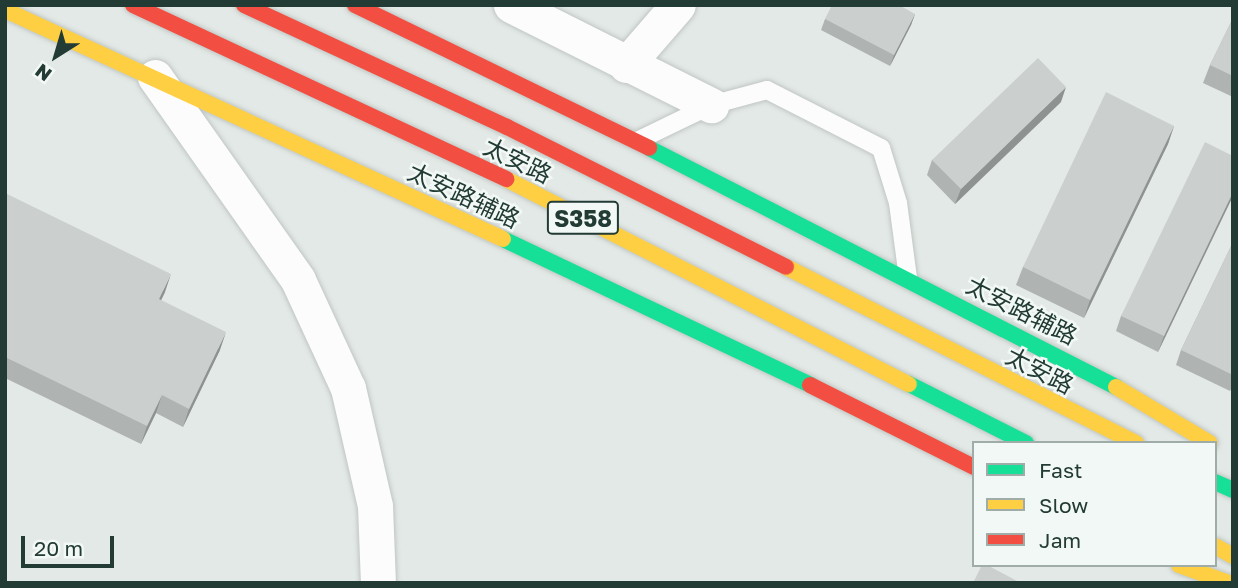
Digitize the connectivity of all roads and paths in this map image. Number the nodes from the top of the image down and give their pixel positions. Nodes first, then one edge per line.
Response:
1 (133, 5) edge
2 (244, 5) edge
3 (355, 5) edge
4 (511, 5) edge
5 (678, 5) edge
6 (5, 10) edge
7 (626, 65) junction
8 (155, 78) junction
9 (711, 105) junction
10 (636, 142) junction
11 (908, 278) junction
12 (1022, 441) edge
13 (1132, 441) edge
14 (1206, 441) edge
15 (972, 466) edge
16 (1217, 483) edge
17 (1233, 491) edge
18 (1217, 547) edge
19 (1233, 556) edge
20 (1185, 567) edge
21 (378, 583) edge
22 (1229, 583) edge

1 - 12 main road, 太安路 / S358
2 - 13 main road, 太安路 / S358
3 - 10 main road, 太安路辅路
4 - 7 street
5 - 7 street
6 - 8 main road, 太安路辅路
7 - 9 street
8 - 15 main road, 太安路辅路
8 - 21 street
9 - 10 lane
9 - 11 lane
10 - 11 main road, 太安路辅路
11 - 14 main road, 太安路辅路
16 - 17 main road
18 - 19 main road
20 - 22 main road

